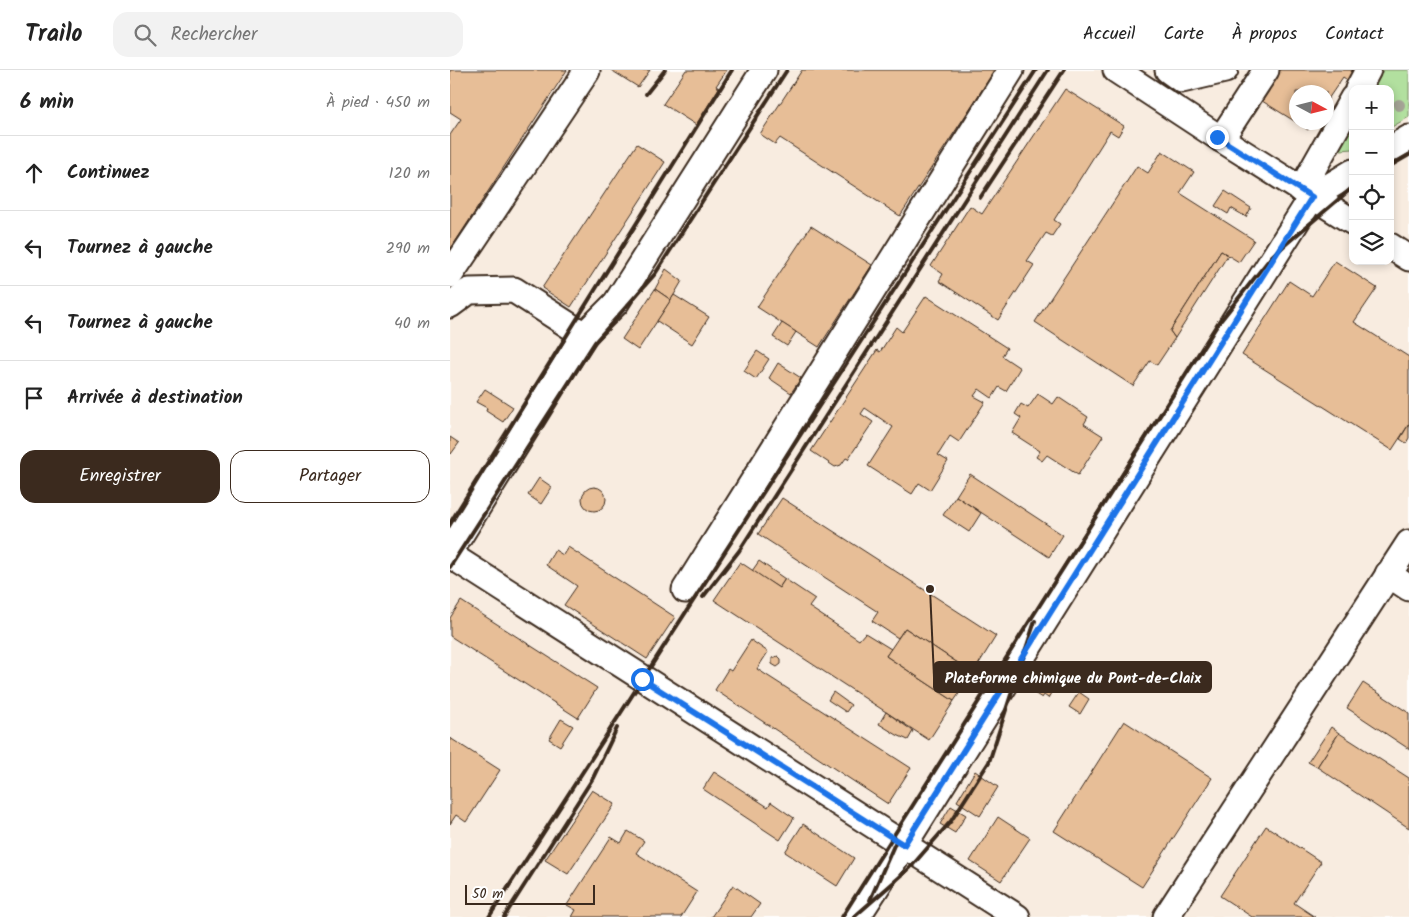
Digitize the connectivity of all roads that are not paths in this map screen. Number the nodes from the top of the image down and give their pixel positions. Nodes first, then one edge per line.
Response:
1 (584, 70) edge
2 (764, 70) edge
3 (1011, 70) edge
4 (1116, 70) edge
5 (1168, 70) edge
6 (1225, 70) edge
7 (1266, 70) edge
8 (1368, 70) edge
9 (1360, 85) edge
10 (1349, 106) edge
11 (1409, 138) edge
12 (1221, 139) junction
13 (1394, 147) edge
14 (1349, 174) edge
15 (1307, 193) junction
16 (1350, 220) edge
17 (1394, 249) edge
18 (1409, 258) edge
19 (450, 276) edge
20 (450, 305) edge
21 (584, 335) junction
22 (1409, 542) edge
23 (450, 553) edge
24 (1388, 574) junction
25 (1409, 588) edge
26 (685, 590) dead end
27 (904, 845) junction
28 (857, 917) edge
29 (1017, 917) edge
30 (1166, 917) edge

1 - 19 street
2 - 21 street
3 - 26 street
4 - 12 street
5 - 6 street
7 - 12 street
8 - 9 street
10 - 15 street
11 - 13 street
12 - 15 street
14 - 15 street
15 - 16 street
15 - 27 street
17 - 18 street
20 - 21 street
21 - 23 street
22 - 24 street
23 - 27 street
24 - 25 street
24 - 30 street
27 - 28 street
27 - 29 street

